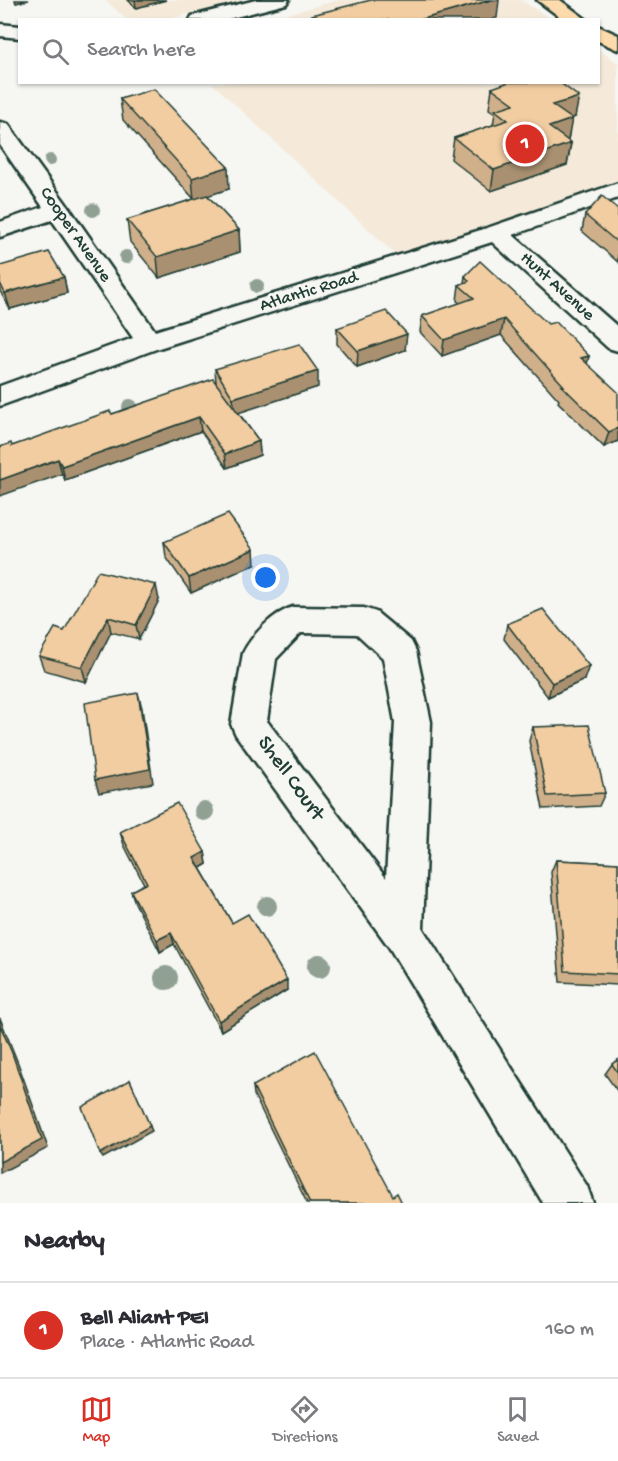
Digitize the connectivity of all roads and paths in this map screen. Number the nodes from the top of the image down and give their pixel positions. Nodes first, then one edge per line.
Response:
1 (279, 0) edge
2 (547, 0) edge
3 (207, 18) edge
4 (575, 18) edge
5 (600, 33) edge
6 (618, 44) edge
7 (0, 129) edge
8 (618, 190) edge
9 (59, 210) junction
10 (0, 230) edge
11 (496, 233) junction
12 (149, 342) junction
13 (618, 342) edge
14 (0, 396) edge
15 (403, 933) junction
16 (570, 1203) edge

1 - 3 street
2 - 4 main road
5 - 6 main road
7 - 9 street, Cooper Avenue
8 - 11 street, Atlantic Road
9 - 10 street
9 - 12 street, Cooper Avenue
11 - 12 street, Atlantic Road
11 - 13 street, Hunt Avenue
12 - 14 street, Atlantic Road
15 - 15 street, Shell Court
15 - 16 street, Shell Court

